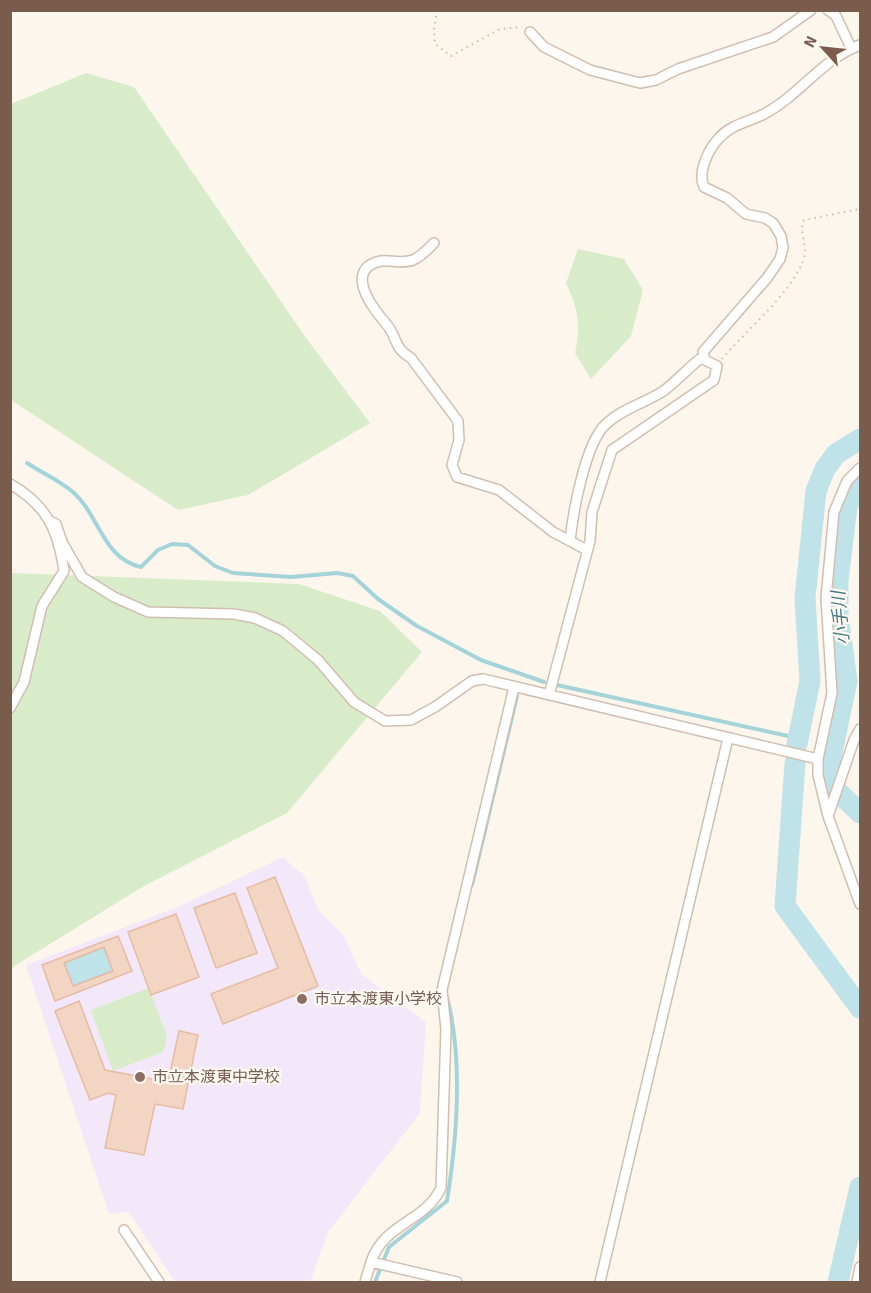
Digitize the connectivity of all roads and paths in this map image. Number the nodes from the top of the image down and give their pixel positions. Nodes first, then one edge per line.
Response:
1 (437, 10) edge
2 (811, 10) edge
3 (828, 10) edge
4 (530, 32) joint
5 (856, 46) edge
6 (861, 209) edge
7 (434, 243) dead end
8 (703, 357) junction
9 (717, 366) junction
10 (861, 468) edge
11 (10, 484) edge
12 (50, 521) junction
13 (570, 541) junction
14 (587, 550) junction
15 (513, 687) junction
16 (549, 695) junction
17 (10, 708) edge
18 (861, 729) edge
19 (728, 738) junction
20 (818, 759) junction
21 (828, 816) junction
22 (861, 904) edge
23 (124, 1230) dead end
24 (378, 1263) junction
25 (861, 1267) edge
26 (159, 1282) edge
27 (365, 1282) edge
28 (457, 1282) edge
29 (600, 1282) edge
30 (857, 1282) edge

1 - 4 path
2 - 4 street
3 - 5 street
5 - 8 street
6 - 9 path
7 - 13 street
8 - 9 street
8 - 13 street
9 - 14 street
10 - 20 street
11 - 12 street
12 - 15 street
12 - 17 street
13 - 14 street
14 - 16 street
15 - 16 street
15 - 24 street
16 - 19 street
18 - 21 street
19 - 20 street
19 - 29 street
20 - 21 street
21 - 22 street
23 - 26 street
24 - 27 street
24 - 28 street
25 - 30 street

